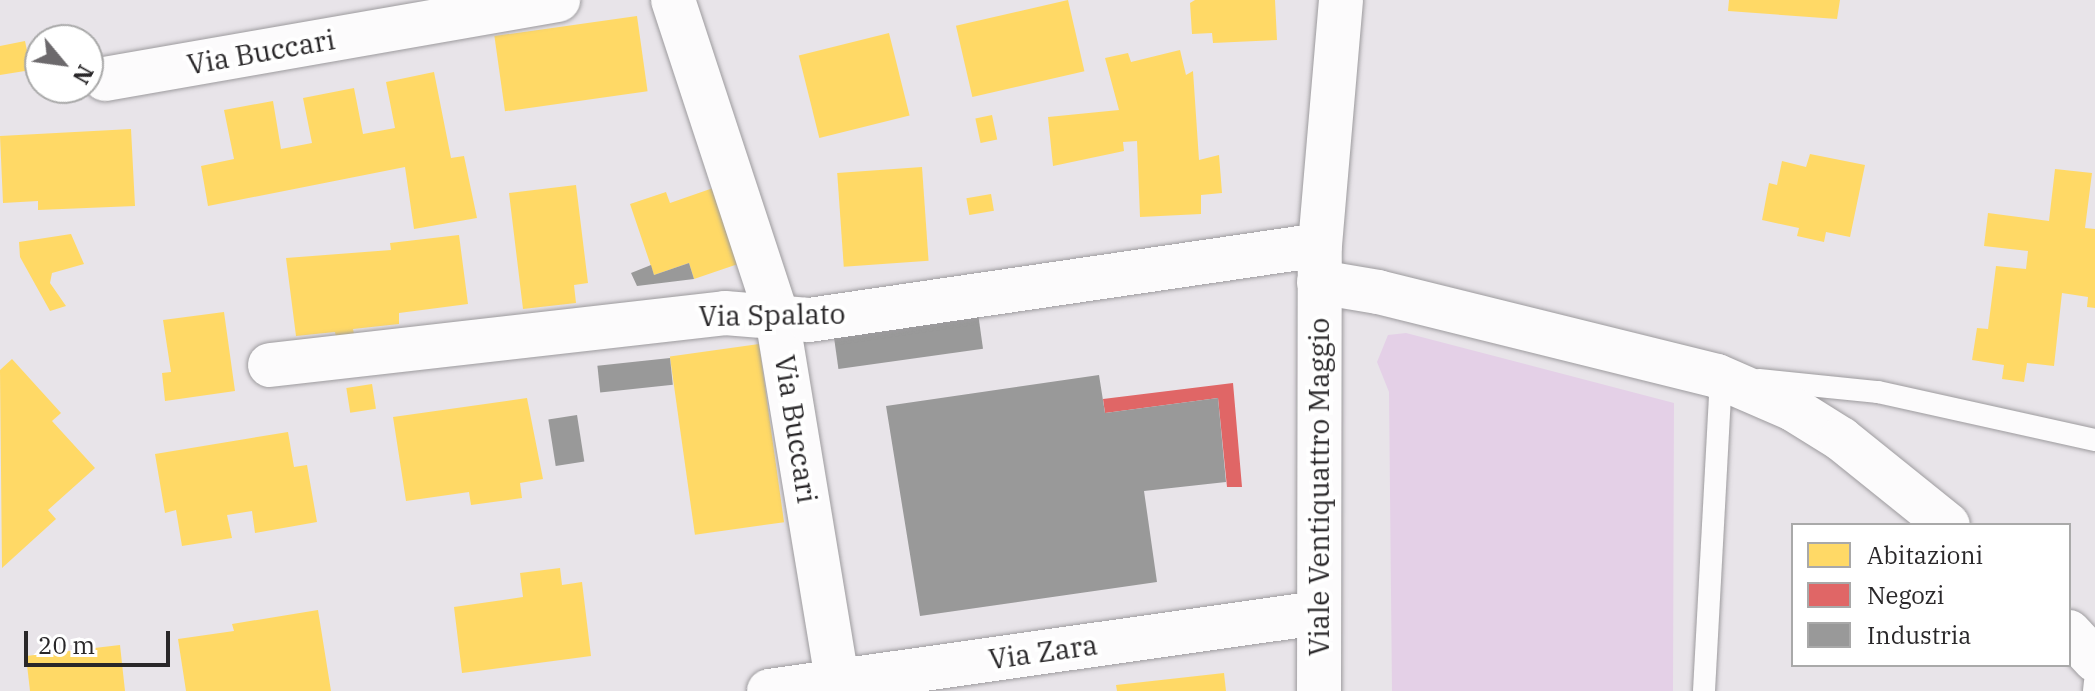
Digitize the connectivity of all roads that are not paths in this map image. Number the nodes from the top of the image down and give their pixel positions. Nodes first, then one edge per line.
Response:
1 (558, 0) edge
2 (673, 0) edge
3 (1341, 0) edge
4 (105, 79) dead end
5 (1320, 264) junction
6 (777, 317) junction
7 (270, 365) dead end
8 (1717, 376) junction
9 (2095, 440) edge
10 (1946, 523) edge
11 (1318, 613) junction
12 (2071, 634) edge
13 (2095, 660) edge
14 (837, 681) junction
15 (2095, 682) edge
16 (769, 691) edge
17 (1319, 691) edge
18 (1704, 691) edge
19 (2094, 691) edge

1 - 4 street, Via Buccari
2 - 6 street, Via Buccari
3 - 5 street, Viale Ventiquattro Maggio
5 - 6 street, Via Spalato
5 - 8 street, Via Spalato
5 - 11 street, Viale Ventiquattro Maggio
6 - 7 street, Via Spalato
6 - 14 street, Via Buccari
8 - 9 lane
8 - 10 street, Via Spalato
8 - 18 lane
11 - 14 street, Via Zara
11 - 17 street, Viale Ventiquattro Maggio
12 - 13 street
14 - 16 street, Via Zara
15 - 19 lane

